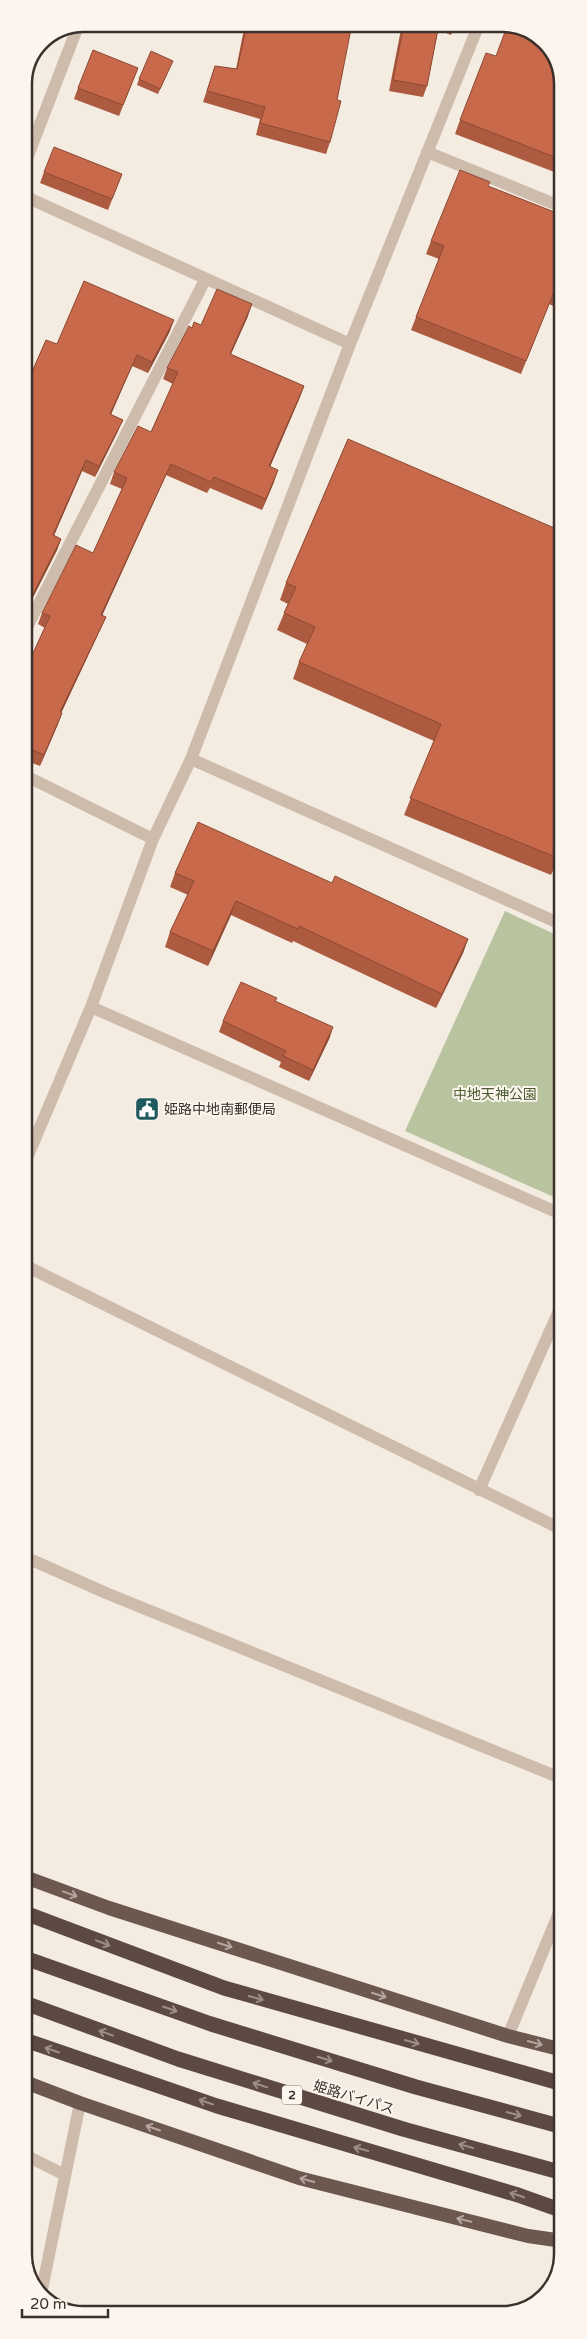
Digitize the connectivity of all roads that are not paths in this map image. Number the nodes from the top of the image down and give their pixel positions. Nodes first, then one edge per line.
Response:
1 (476, 33) edge
2 (75, 34) edge
3 (32, 145) edge
4 (427, 152) junction
5 (32, 200) edge
6 (554, 204) edge
7 (205, 280) junction
8 (350, 344) junction
9 (32, 617) edge
10 (191, 758) junction
11 (32, 779) edge
12 (153, 839) junction
13 (554, 921) edge
14 (91, 1007) junction
15 (32, 1146) edge
16 (554, 1211) edge
17 (32, 1269) edge
18 (554, 1322) edge
19 (479, 1490) junction
20 (554, 1526) edge
21 (32, 1561) edge
22 (554, 1775) edge
23 (32, 1880) edge
24 (32, 1916) edge
25 (554, 1924) edge
26 (32, 1960) edge
27 (32, 2006) edge
28 (508, 2036) junction
29 (32, 2042) edge
30 (554, 2048) edge
31 (554, 2081) edge
32 (32, 2085) edge
33 (80, 2103) junction
34 (554, 2125) edge
35 (32, 2158) edge
36 (554, 2171) edge
37 (65, 2175) junction
38 (554, 2208) edge
39 (554, 2240) edge
40 (43, 2286) edge

1 - 4 street
2 - 3 street
4 - 6 street
4 - 8 street
5 - 7 street
7 - 8 street
7 - 9 street
8 - 10 street
10 - 12 street
10 - 13 street
11 - 12 street
12 - 14 street
14 - 15 street
14 - 16 street
17 - 19 street
18 - 19 street
19 - 20 street
21 - 22 street
23 -> 28 highway
24 -> 31 highway
25 - 28 street
26 -> 34 highway, 姫路バイパス
36 -> 27 highway, 姫路バイパス / 2
28 -> 30 highway
38 -> 29 highway
32 - 33 highway
33 - 37 street
39 -> 33 highway
35 - 37 street
37 - 40 street

